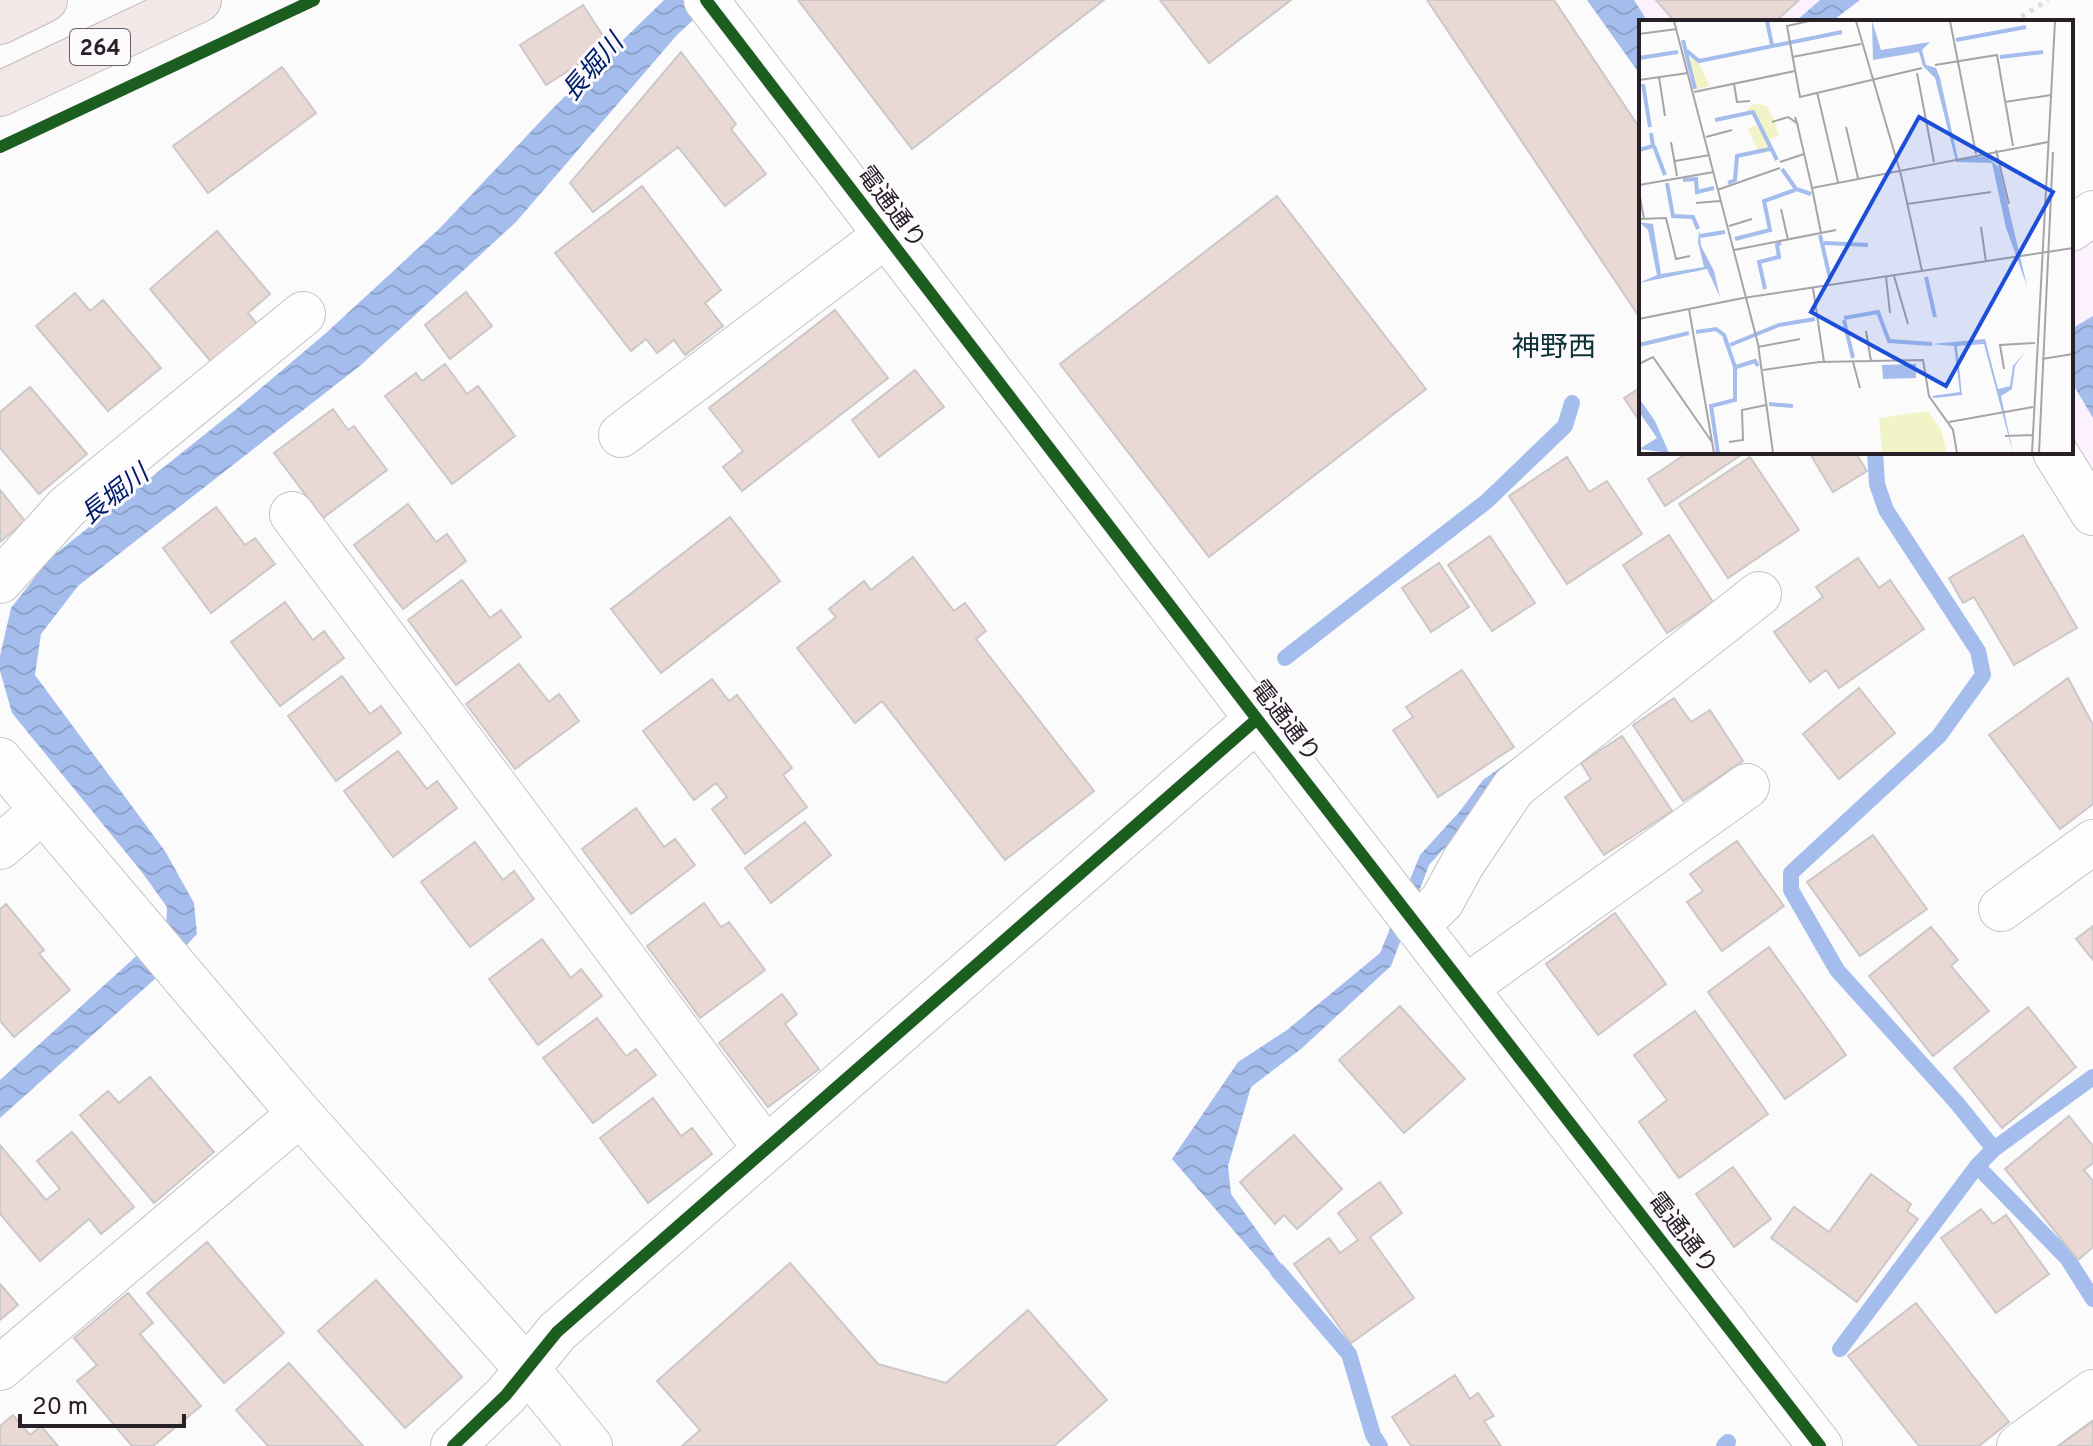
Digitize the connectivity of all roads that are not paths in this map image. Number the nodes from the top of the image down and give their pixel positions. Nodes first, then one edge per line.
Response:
1 (45, 0) edge
2 (199, 0) edge
3 (713, 10) edge
4 (0, 22) edge
5 (0, 94) edge
6 (2093, 213) edge
7 (2073, 228) edge
8 (886, 235) junction
9 (303, 314) dead end
10 (621, 435) dead end
11 (2056, 454) edge
12 (2093, 513) edge
13 (292, 514) dead end
14 (0, 581) edge
15 (1759, 594) dead end
16 (1257, 719) junction
17 (0, 760) edge
18 (1747, 786) dead end
19 (42, 811) junction
20 (2093, 842) edge
21 (0, 847) edge
22 (2001, 909) dead end
23 (1417, 926) junction
24 (1465, 988) junction
25 (300, 1114) junction
26 (766, 1149) junction
27 (0, 1368) edge
28 (527, 1369) junction
29 (2093, 1392) edge
30 (453, 1446) edge
31 (590, 1446) edge
32 (1820, 1446) edge
33 (2019, 1446) edge

1 - 4 highway
2 - 5 highway, 264
3 - 8 street, 電通通り
6 - 7 street
8 - 10 street
8 - 16 street, 電通通り
9 - 14 street
11 - 12 street
13 - 26 street
15 - 23 street
16 - 23 street, 電通通り
16 - 26 street
17 - 19 street
18 - 24 street
19 - 21 street
19 - 25 street
20 - 22 street
23 - 24 street, 電通通り
24 - 32 street, 電通通り
25 - 27 street
25 - 28 street
26 - 28 street
28 - 30 street
28 - 31 street
29 - 33 street

